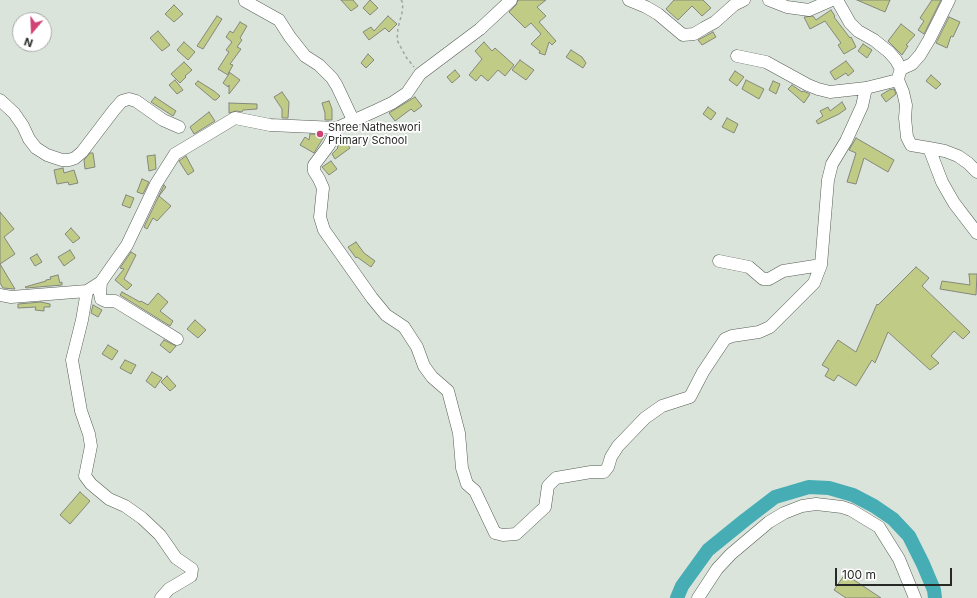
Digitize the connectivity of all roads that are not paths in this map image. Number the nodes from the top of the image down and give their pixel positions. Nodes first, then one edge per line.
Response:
1 (511, 0) edge
2 (629, 0) edge
3 (744, 0) edge
4 (769, 0) edge
5 (832, 0) edge
6 (837, 0) edge
7 (949, 0) edge
8 (245, 1) dead end
9 (737, 56) dead end
10 (900, 75) junction
11 (866, 88) junction
12 (0, 100) edge
13 (353, 120) junction
14 (179, 127) dead end
15 (337, 128) junction
16 (929, 148) junction
17 (977, 172) edge
18 (977, 233) edge
19 (719, 261) dead end
20 (821, 266) junction
21 (100, 282) junction
22 (87, 291) junction
23 (0, 295) edge
24 (177, 339) dead end
25 (160, 598) edge
26 (698, 598) edge
27 (915, 598) edge

1 - 13 street
2 - 3 street
4 - 5 street
6 - 10 street
7 - 10 street
8 - 13 street
9 - 11 street
10 - 11 street
10 - 16 street
11 - 20 street
12 - 14 street
13 - 15 street
15 - 20 street
15 - 21 street
16 - 17 street
16 - 18 street
19 - 20 street
21 - 22 street
21 - 24 street
22 - 23 street
22 - 25 street
26 - 27 street

